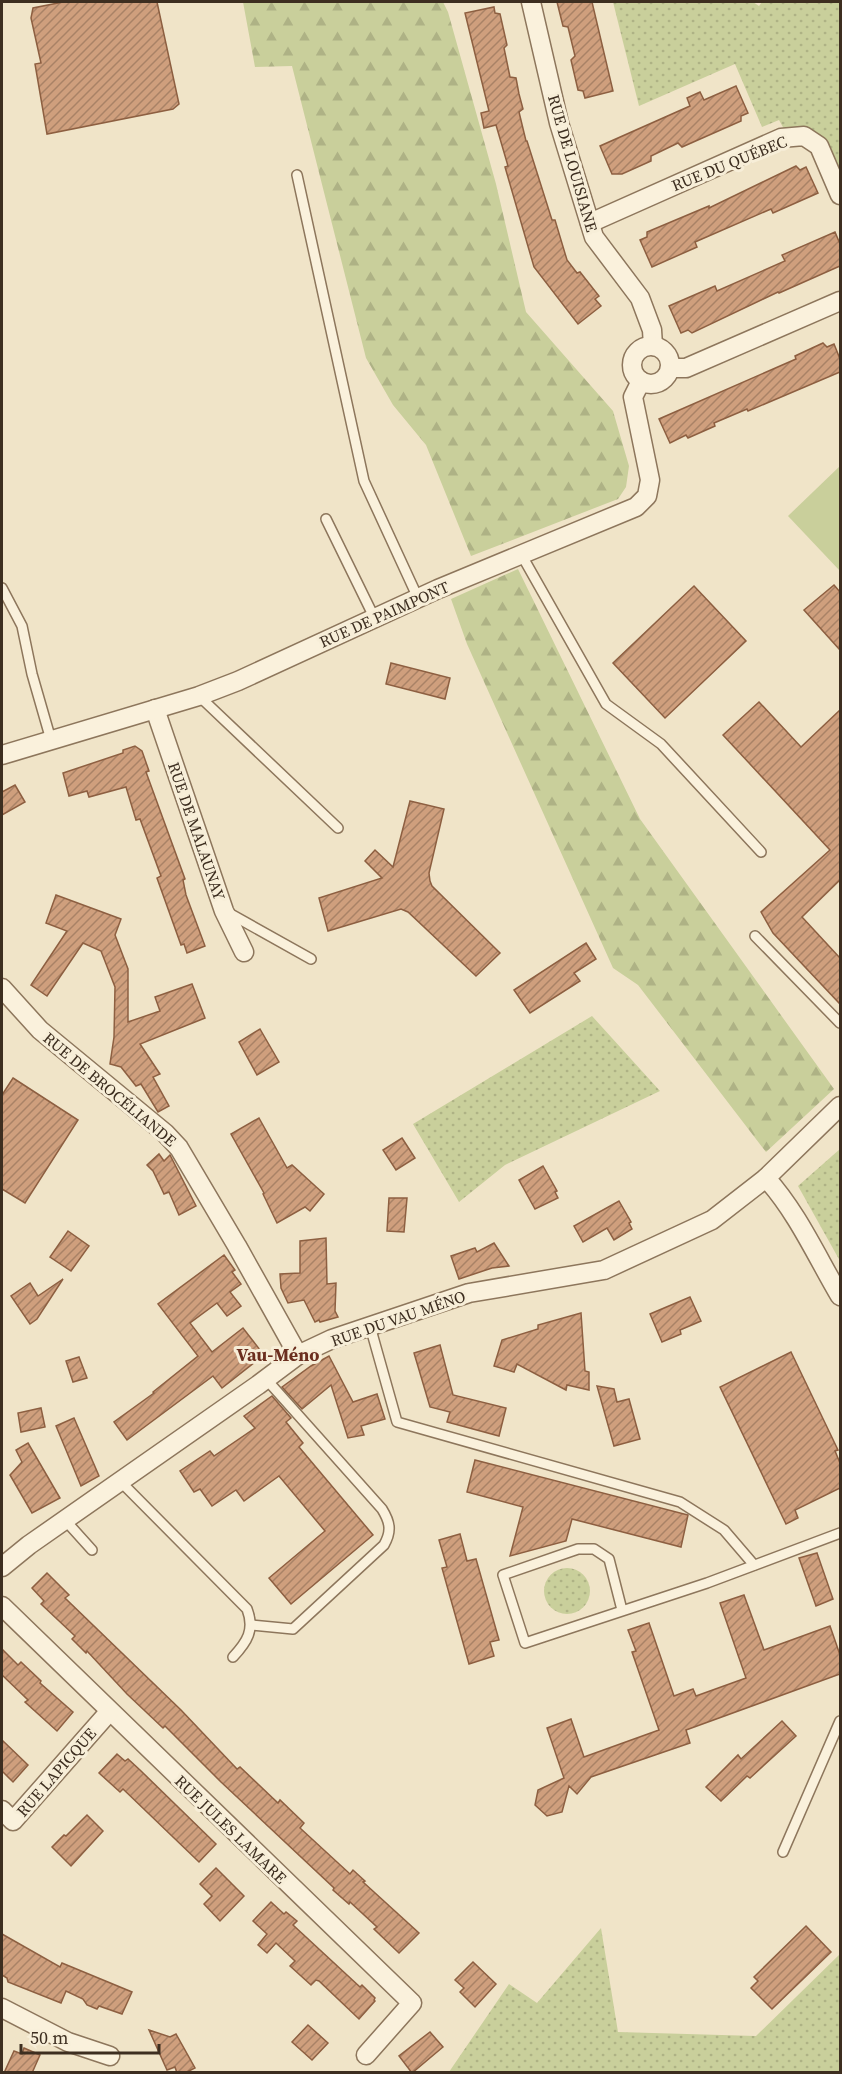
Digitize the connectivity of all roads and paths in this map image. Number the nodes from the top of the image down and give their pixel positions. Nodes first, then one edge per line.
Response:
1 (531, 2) edge
2 (297, 174) dead end
3 (840, 195) edge
4 (590, 223) junction
5 (840, 301) edge
6 (653, 346) junction
7 (670, 368) junction
8 (641, 381) junction
9 (326, 519) dead end
10 (522, 554) junction
11 (2, 588) edge
12 (418, 598) junction
13 (374, 617) junction
14 (199, 696) junction
15 (155, 709) junction
16 (51, 740) junction
17 (2, 755) edge
18 (338, 828) dead end
19 (761, 852) dead end
20 (224, 911) junction
21 (754, 936) dead end
22 (244, 952) dead end
23 (311, 959) dead end
24 (2, 988) edge
25 (840, 1023) edge
26 (840, 1106) edge
27 (766, 1178) junction
28 (840, 1296) edge
29 (370, 1326) junction
30 (298, 1355) junction
31 (266, 1379) junction
32 (120, 1481) junction
33 (65, 1520) junction
34 (840, 1533) edge
35 (92, 1550) dead end
36 (754, 1565) junction
37 (2, 1567) edge
38 (2, 1606) edge
39 (622, 1610) junction
40 (252, 1625) junction
41 (233, 1657) dead end
42 (109, 1712) junction
43 (840, 1721) edge
44 (2, 1810) edge
45 (783, 1852) dead end
46 (2, 2008) edge
47 (366, 2055) dead end
48 (110, 2056) dead end

1 - 4 street, RUE DE LOUISIANE
2 - 12 lane
3 - 4 street, RUE DU QUÉBEC
4 - 6 street, RUE DE LOUISIANE
5 - 7 street
6 - 7 street
6 - 8 street
7 - 8 street
8 - 10 street, RUE DE PAIMPONT
9 - 13 lane
10 - 12 street, RUE DE PAIMPONT
10 - 19 lane
11 - 16 lane
12 - 13 street, RUE DE PAIMPONT
13 - 14 street, RUE DE PAIMPONT
14 - 15 street, RUE DE PAIMPONT
14 - 18 lane
15 - 16 street, RUE DE PAIMPONT
15 - 20 street, RUE DE MALAUNAY
16 - 17 street, RUE DE PAIMPONT
20 - 22 street, RUE DE MALAUNAY
20 - 23 lane
21 - 25 lane
24 - 30 street, RUE DE BROCÉLIANDE
26 - 27 street, RUE DU VAU MÉNO
27 - 28 street
27 - 29 street, RUE DU VAU MÉNO
29 - 30 street, RUE DU VAU MÉNO
29 - 36 lane
30 - 31 street, RUE DU VAU MÉNO
31 - 32 street, RUE DU VAU MÉNO
31 - 40 lane
32 - 33 street, RUE DU VAU MÉNO
32 - 40 lane
33 - 35 lane
33 - 37 street, RUE DU VAU MÉNO
34 - 36 lane
36 - 39 lane
38 - 42 street, RUE JULES LAMARE
39 - 39 lane
40 - 41 lane
42 - 44 street, RUE LAPICQUE
42 - 47 street, RUE JULES LAMARE
43 - 45 lane
46 - 48 street

